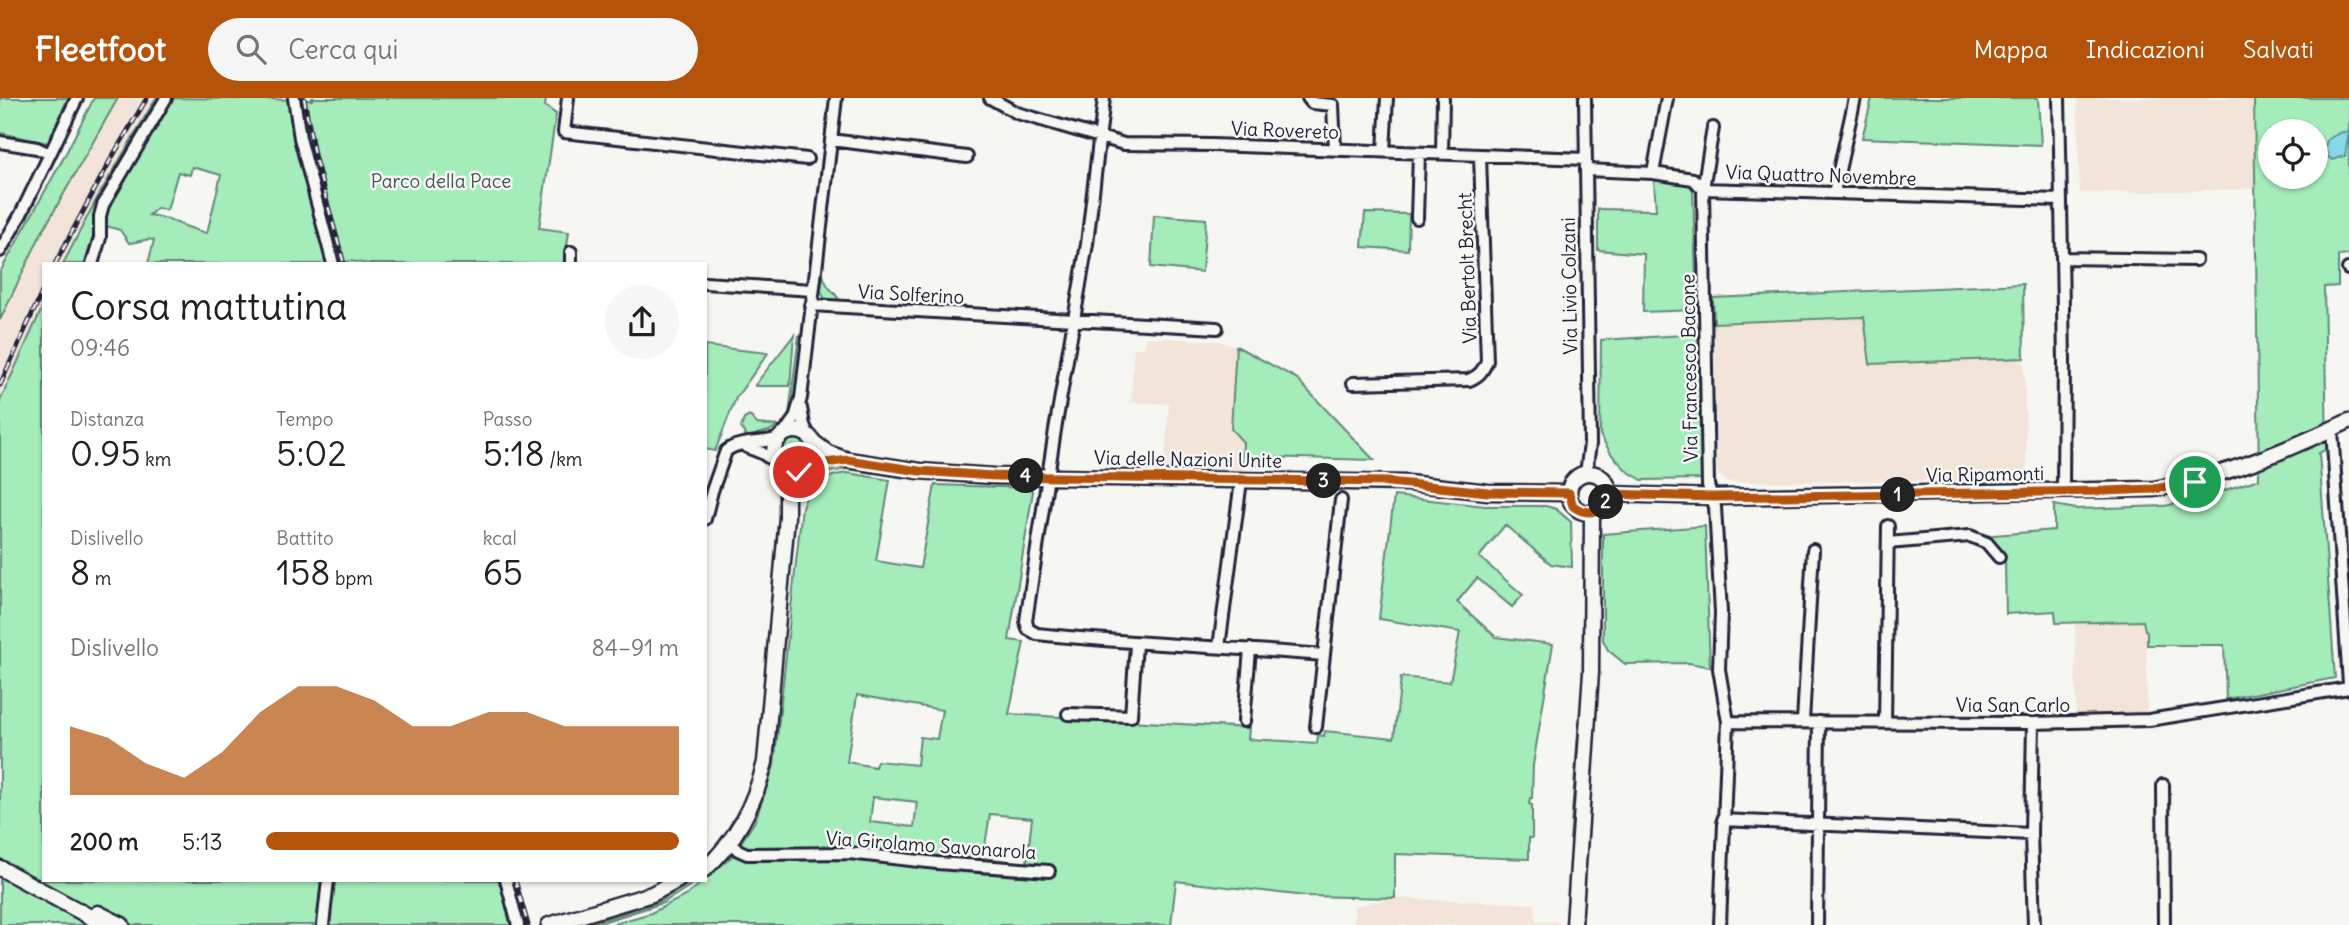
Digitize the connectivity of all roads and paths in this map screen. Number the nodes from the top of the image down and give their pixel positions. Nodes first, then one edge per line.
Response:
1 (77, 98) edge
2 (166, 98) edge
3 (294, 98) edge
4 (568, 98) edge
5 (836, 98) edge
6 (990, 98) edge
7 (1104, 98) edge
8 (1308, 98) edge
9 (1387, 98) edge
10 (1443, 98) edge
11 (1585, 98) edge
12 (1667, 98) edge
13 (1855, 98) edge
14 (2059, 98) edge
15 (1713, 128) dead end
16 (1100, 137) junction
17 (831, 141) junction
18 (0, 142) edge
19 (1335, 149) junction
20 (1384, 151) junction
21 (1419, 153) junction
22 (50, 154) junction
23 (1442, 154) junction
24 (1480, 156) junction
25 (967, 157) dead end
26 (807, 159) dead end
27 (1586, 164) junction
28 (1653, 173) junction
29 (1703, 190) junction
30 (1834, 193) junction
31 (2060, 200) junction
32 (1417, 218) dead end
33 (0, 251) edge
34 (2062, 258) junction
35 (2196, 260) dead end
36 (93, 262) edge
37 (332, 262) edge
38 (707, 283) edge
39 (813, 290) junction
40 (811, 305) junction
41 (1073, 320) junction
42 (1217, 328) dead end
43 (1353, 383) dead end
44 (800, 398) junction
45 (2349, 421) edge
46 (2332, 429) junction
47 (781, 437) junction
48 (811, 440) junction
49 (741, 445) junction
50 (848, 460) junction
51 (778, 465) junction
52 (809, 466) junction
53 (1586, 473) junction
54 (1048, 475) junction
55 (1241, 481) junction
56 (2349, 481) edge
57 (2336, 482) junction
58 (709, 490) edge
59 (2063, 491) junction
60 (1569, 493) junction
61 (1609, 494) junction
62 (1714, 497) junction
63 (1341, 500) dead end
64 (1592, 513) junction
65 (787, 517) junction
66 (1888, 526) dead end
67 (1888, 543) junction
68 (1813, 550) dead end
69 (1999, 557) dead end
70 (1136, 644) junction
71 (1219, 648) junction
72 (1250, 649) junction
73 (1324, 655) junction
74 (773, 657) junction
75 (2349, 686) edge
76 (1068, 714) dead end
77 (1803, 721) junction
78 (1244, 722) dead end
79 (1727, 722) junction
80 (1819, 722) junction
81 (1885, 723) junction
82 (2033, 723) junction
83 (1316, 727) dead end
84 (2163, 785) dead end
85 (1723, 820) junction
86 (1818, 826) junction
87 (2031, 834) junction
88 (730, 842) junction
89 (707, 857) edge
90 (707, 867) edge
91 (0, 868) edge
92 (1049, 871) dead end
93 (328, 882) edge
94 (507, 882) edge
95 (674, 882) edge
96 (688, 882) edge
97 (62, 900) junction
98 (324, 900) junction
99 (105, 925) edge
100 (122, 925) edge
101 (313, 925) edge
102 (323, 925) edge
103 (518, 925) edge
104 (549, 925) edge
105 (576, 925) edge
106 (1574, 925) edge
107 (1720, 925) edge
108 (1817, 925) edge
109 (2034, 925) edge
110 (2164, 925) edge

1 - 22 street
2 - 36 street
3 - 37 street
4 - 26 street
5 - 17 street
6 - 16 street, Via Rovereto
7 - 16 street
8 - 19 street
9 - 20 street
10 - 23 street
11 - 27 street, Via Livio Colzani
12 - 28 street
13 - 30 street
14 - 31 street
15 - 29 street, Via Francesco Bacone
16 - 19 street, Via Rovereto
16 - 41 street
17 - 25 street
17 - 39 street
18 - 22 street
19 - 20 street, Via Rovereto
20 - 21 street, Via Rovereto
21 - 23 street, Via Rovereto
21 - 32 street
22 - 33 street
23 - 24 street, Via Rovereto
24 - 27 street, Via Rovereto
24 - 43 street, Via Bertolt Brecht
27 - 28 street, Via Quattro Novembre
27 - 53 street, Via Livio Colzani
28 - 29 street, Via Quattro Novembre
29 - 30 street, Via Quattro Novembre
29 - 62 street, Via Francesco Bacone
30 - 31 street, Via Quattro Novembre
31 - 34 street
34 - 35 street
34 - 59 street
38 - 39 street
39 - 40 street
40 - 41 street, Via Solferino
40 - 44 street
41 - 42 street, Via Solferino
41 - 54 street
44 - 47 street
44 - 48 street
45 - 46 street, Via Ripamonti
46 - 57 street
46 - 59 street, Via Ripamonti
47 - 48 street
47 - 49 street
47 - 51 street
48 - 50 street
48 - 52 street
49 - 51 street
49 - 58 street
50 - 52 street
50 - 54 street, Via delle Nazioni Unite
51 - 52 street
51 - 65 street
52 - 65 street
53 - 60 street
53 - 61 street
54 - 55 street, Via delle Nazioni Unite
54 - 70 street
55 - 60 street, Via delle Nazioni Unite
55 - 71 street
56 - 57 street
57 - 75 street
59 - 62 street, Via Ripamonti
60 - 64 street
61 - 62 street, Via Ripamonti
61 - 64 street
62 - 79 street, Via Francesco Bacone
63 - 73 street
64 - 106 street
65 - 74 street
66 - 67 street
67 - 69 street
67 - 81 street
68 - 77 street
70 - 71 street
70 - 76 street
71 - 72 street
72 - 73 street
72 - 78 street
73 - 83 street
74 - 88 street
74 - 89 street
75 - 82 street, Via San Carlo
77 - 79 street, Via San Carlo
77 - 80 street, Via San Carlo
79 - 85 street
80 - 81 street, Via San Carlo
80 - 86 street
81 - 82 street, Via San Carlo
82 - 87 street
84 - 110 street
85 - 86 street
85 - 107 street
86 - 87 street
86 - 108 street
87 - 109 street
88 - 90 street
88 - 92 street, Via Girolamo Savonarola
91 - 97 street
93 - 98 street
94 - 103 street
95 - 104 street
96 - 105 street
97 - 99 street
97 - 100 street
98 - 101 street
98 - 102 street

